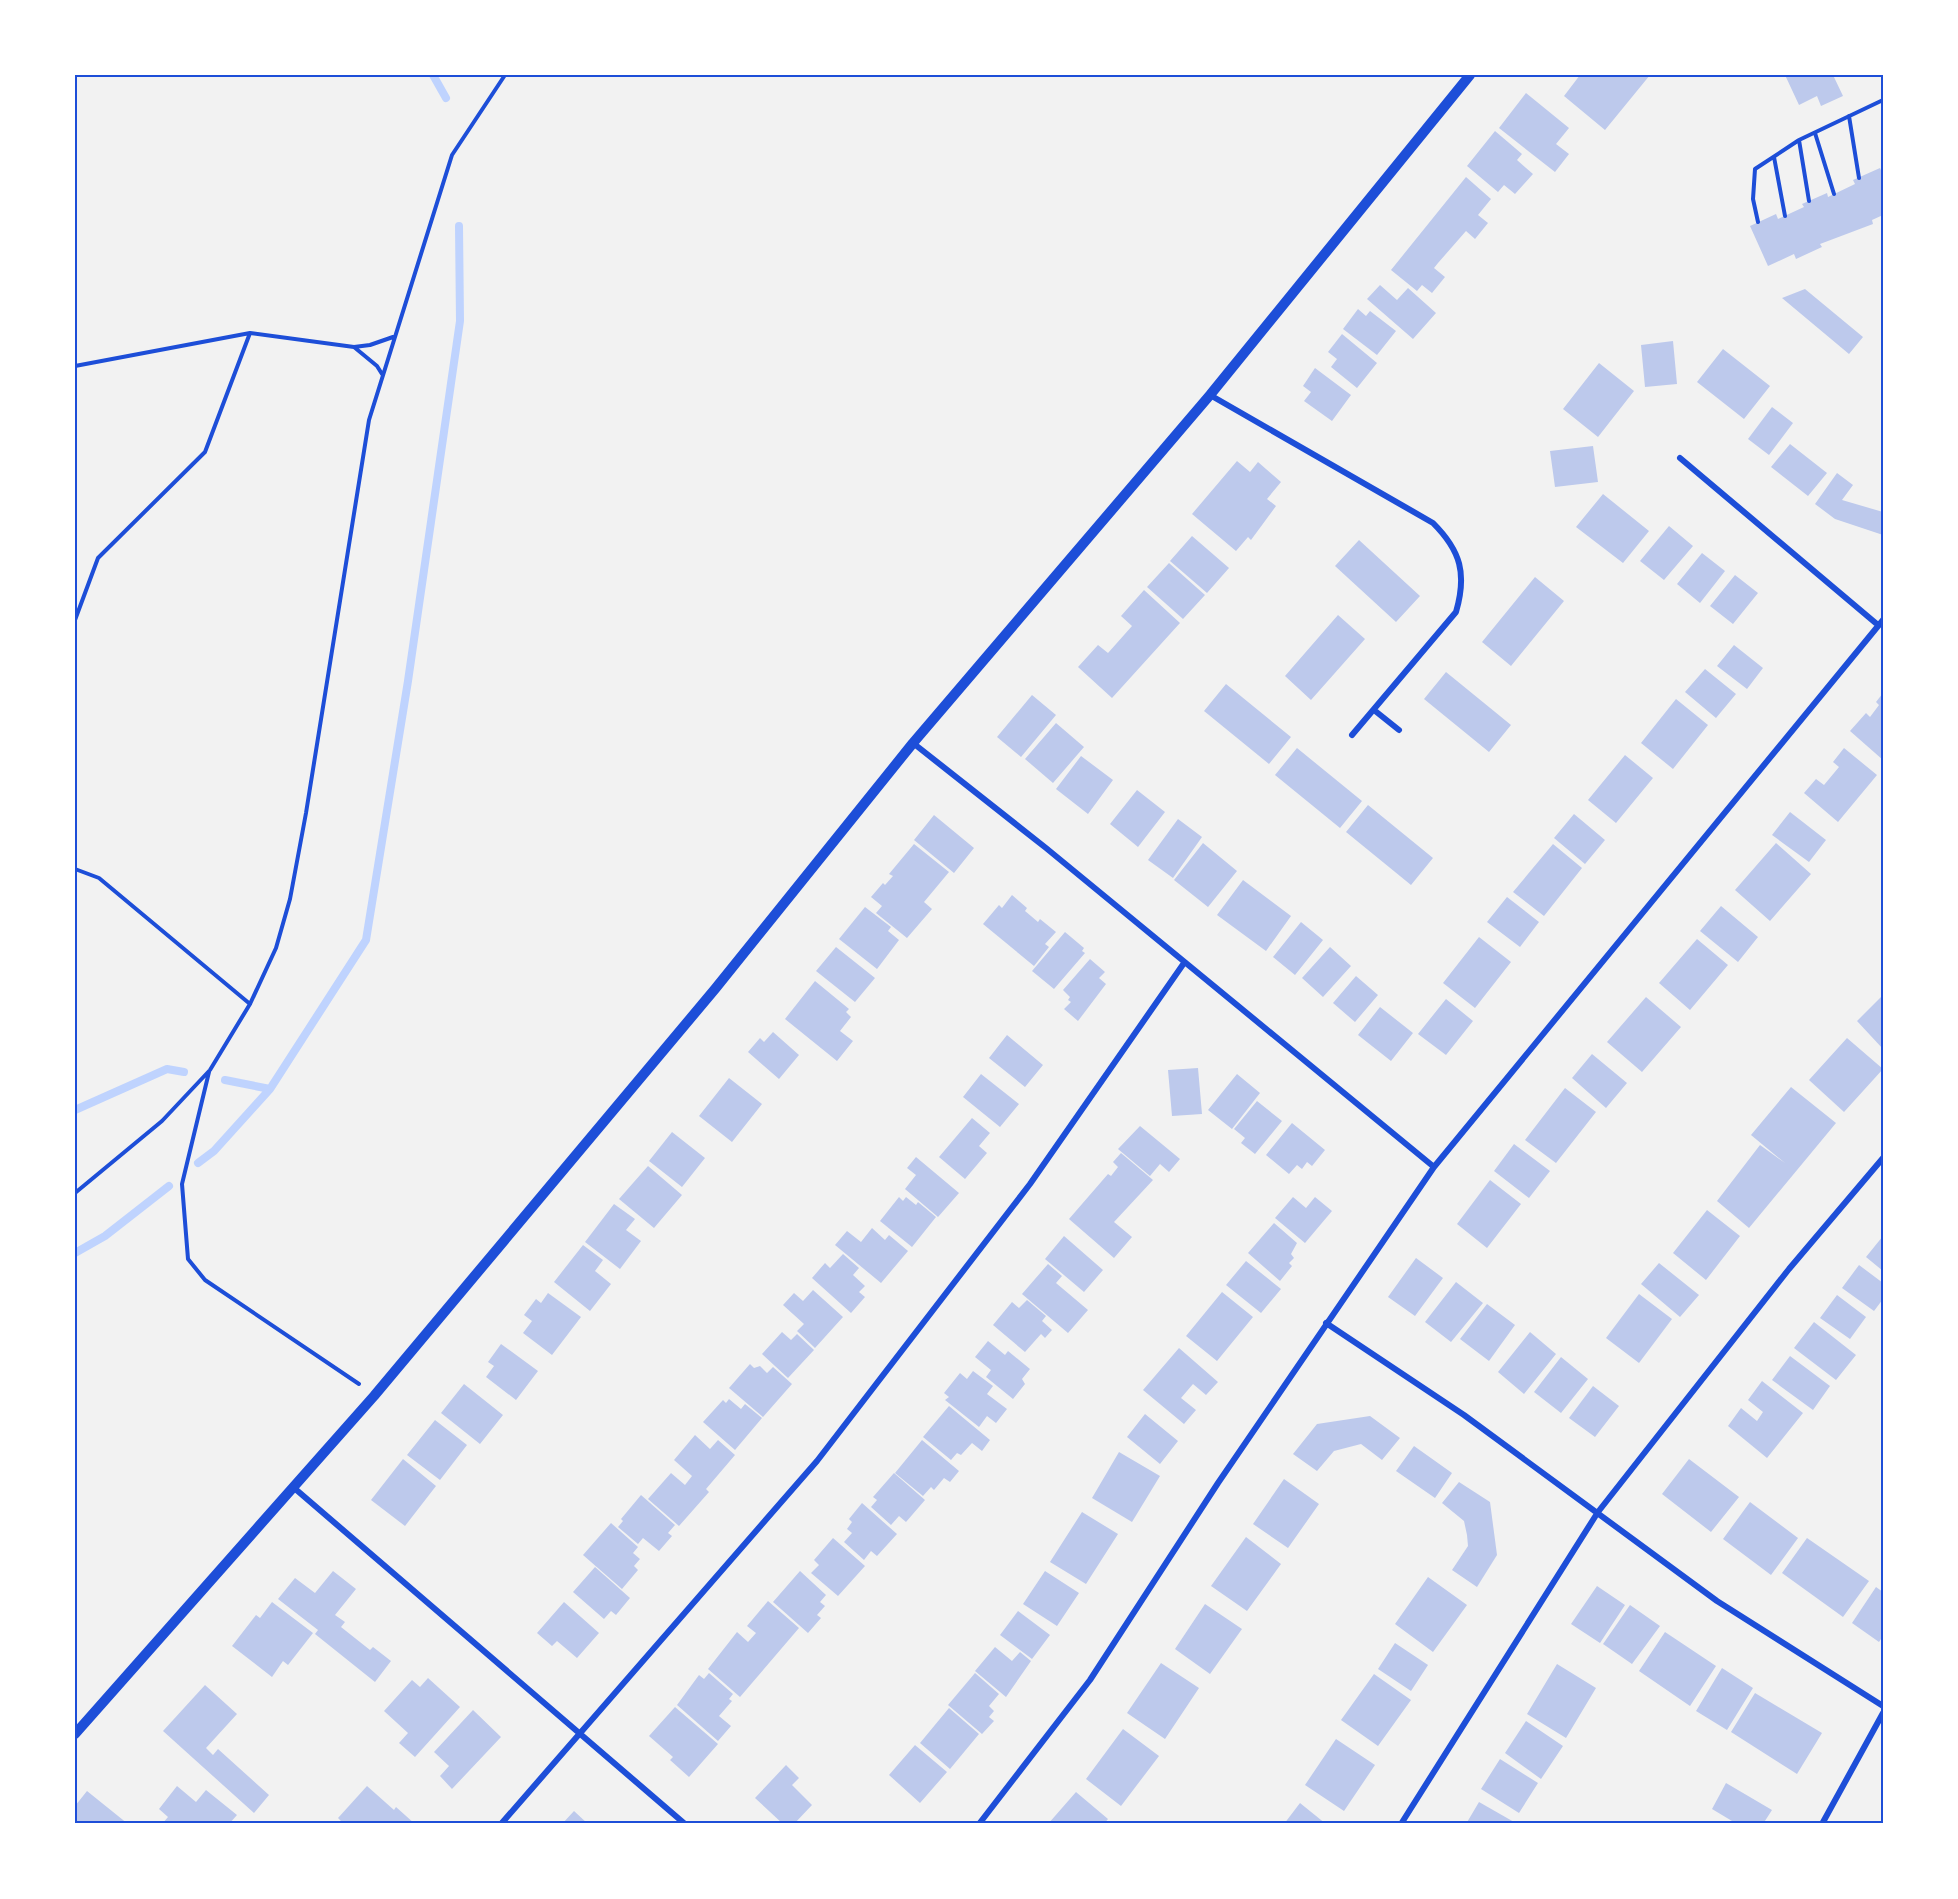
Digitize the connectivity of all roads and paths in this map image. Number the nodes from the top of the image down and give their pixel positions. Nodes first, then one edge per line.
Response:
1 (505, 75) edge
2 (1470, 75) edge
3 (1883, 100) edge
4 (1849, 116) junction
5 (1815, 133) junction
6 (1799, 141) junction
7 (1774, 157) junction
8 (1859, 178) dead end
9 (1834, 194) dead end
10 (1809, 201) dead end
11 (1785, 216) dead end
12 (1758, 222) dead end
13 (250, 333) junction
14 (393, 337) junction
15 (354, 347) junction
16 (75, 366) edge
17 (383, 375) junction
18 (1210, 395) junction
19 (1680, 458) dead end
20 (75, 620) edge
21 (1881, 622) edge
22 (1374, 710) junction
23 (1400, 730) dead end
24 (1352, 735) dead end
25 (913, 742) junction
26 (75, 869) edge
27 (1184, 963) junction
28 (250, 1004) junction
29 (210, 1070) junction
30 (1883, 1158) edge
31 (1434, 1167) junction
32 (75, 1193) edge
33 (1326, 1323) junction
34 (374, 1396) junction
35 (293, 1487) junction
36 (1598, 1512) junction
37 (1883, 1706) edge
38 (1883, 1713) edge
39 (581, 1732) junction
40 (75, 1734) edge
41 (501, 1824) edge
42 (685, 1824) edge
43 (980, 1824) edge
44 (1401, 1824) edge
45 (1822, 1824) edge

1 - 14 path
2 - 18 street
3 - 4 path
4 - 5 path
4 - 8 path
5 - 6 path
5 - 9 path
6 - 7 path
6 - 10 path
7 - 11 path
7 - 12 path
13 - 15 path
13 - 16 path
13 - 20 path
14 - 15 path
14 - 17 path
15 - 17 path
17 - 28 path
18 - 22 street
18 - 25 street
19 - 21 street
21 - 31 street
22 - 23 street
22 - 24 street
25 - 27 street
25 - 34 street
26 - 28 path
27 - 31 street
27 - 39 street
28 - 29 path
29 - 32 path
29 - 34 path
30 - 36 street
31 - 33 street
33 - 36 street
33 - 43 street
34 - 35 street
35 - 39 street
35 - 40 street
36 - 37 street
36 - 44 street
38 - 45 street
39 - 41 street
39 - 42 street

